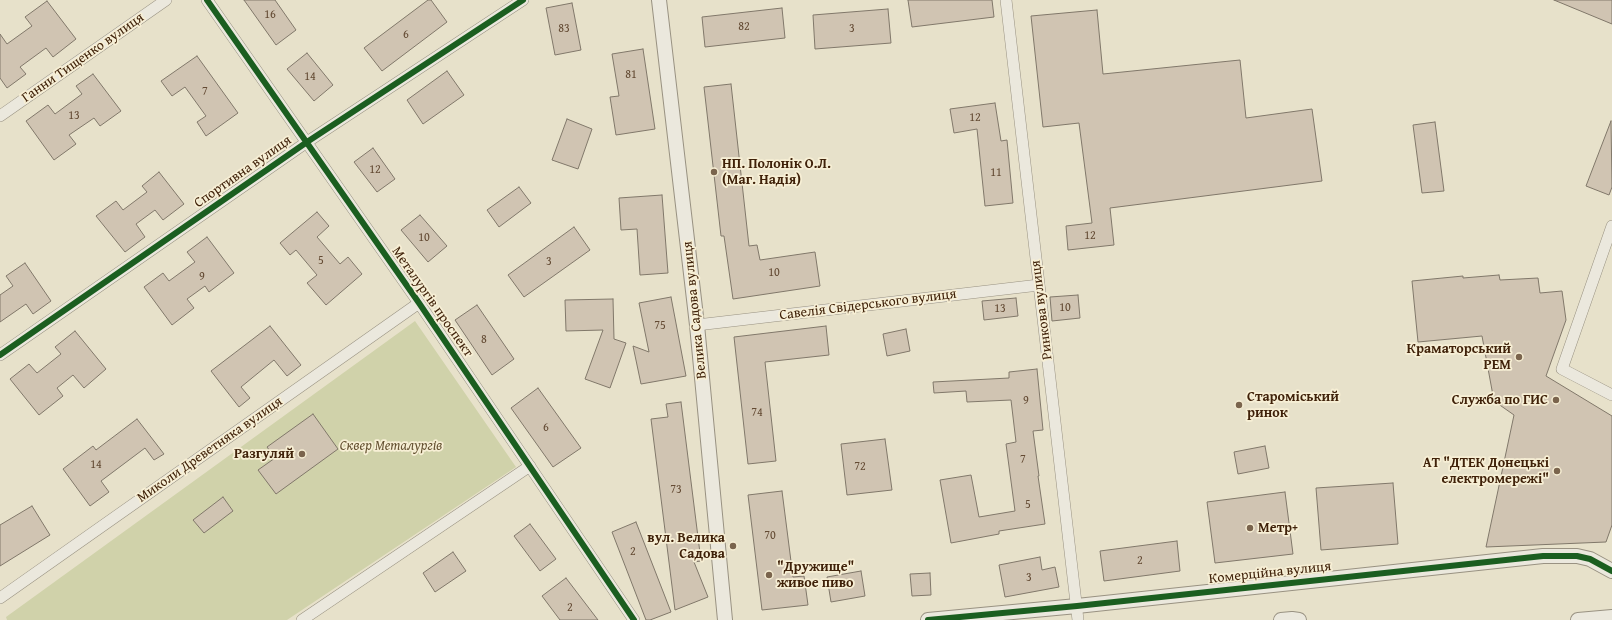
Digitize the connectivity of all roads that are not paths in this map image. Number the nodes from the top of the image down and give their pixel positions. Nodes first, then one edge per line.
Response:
1 (166, 0) edge
2 (207, 0) edge
3 (523, 0) edge
4 (659, 0) edge
5 (1006, 0) edge
6 (0, 116) edge
7 (307, 142) junction
8 (1612, 226) edge
9 (1039, 285) junction
10 (419, 303) junction
11 (697, 325) junction
12 (0, 355) edge
13 (1612, 395) edge
14 (530, 466) junction
15 (1612, 569) edge
16 (0, 598) edge
17 (1077, 613) edge
18 (988, 617) edge
19 (1612, 617) edge
20 (302, 620) edge
21 (634, 620) edge
22 (725, 620) edge
23 (928, 620) edge
24 (1281, 620) edge
25 (1299, 620) edge
26 (1578, 620) edge

1 - 6 street, Ганни Тищенко вулиця
2 - 7 street, Металургів проспект
3 - 7 street, Спортивна вулиця
4 - 11 street, Велика Садова вулиця
5 - 9 street, Ринкова вулиця
7 - 10 street, Металургів проспект
7 - 12 street, Спортивна вулиця
8 - 13 street
9 - 11 street, Савелія Свідерського вулиця
9 - 17 street, Ринкова вулиця
10 - 14 street, Металургів проспект
10 - 16 street, Миколи Древетняка вулиця
11 - 22 street, Велика Садова вулиця
14 - 20 street
14 - 21 street, Металургів проспект
15 - 17 street, Комерційна вулиця
17 - 18 street, Комерційна вулиця
18 - 23 street, Комерційна вулиця
19 - 26 street
24 - 25 street

